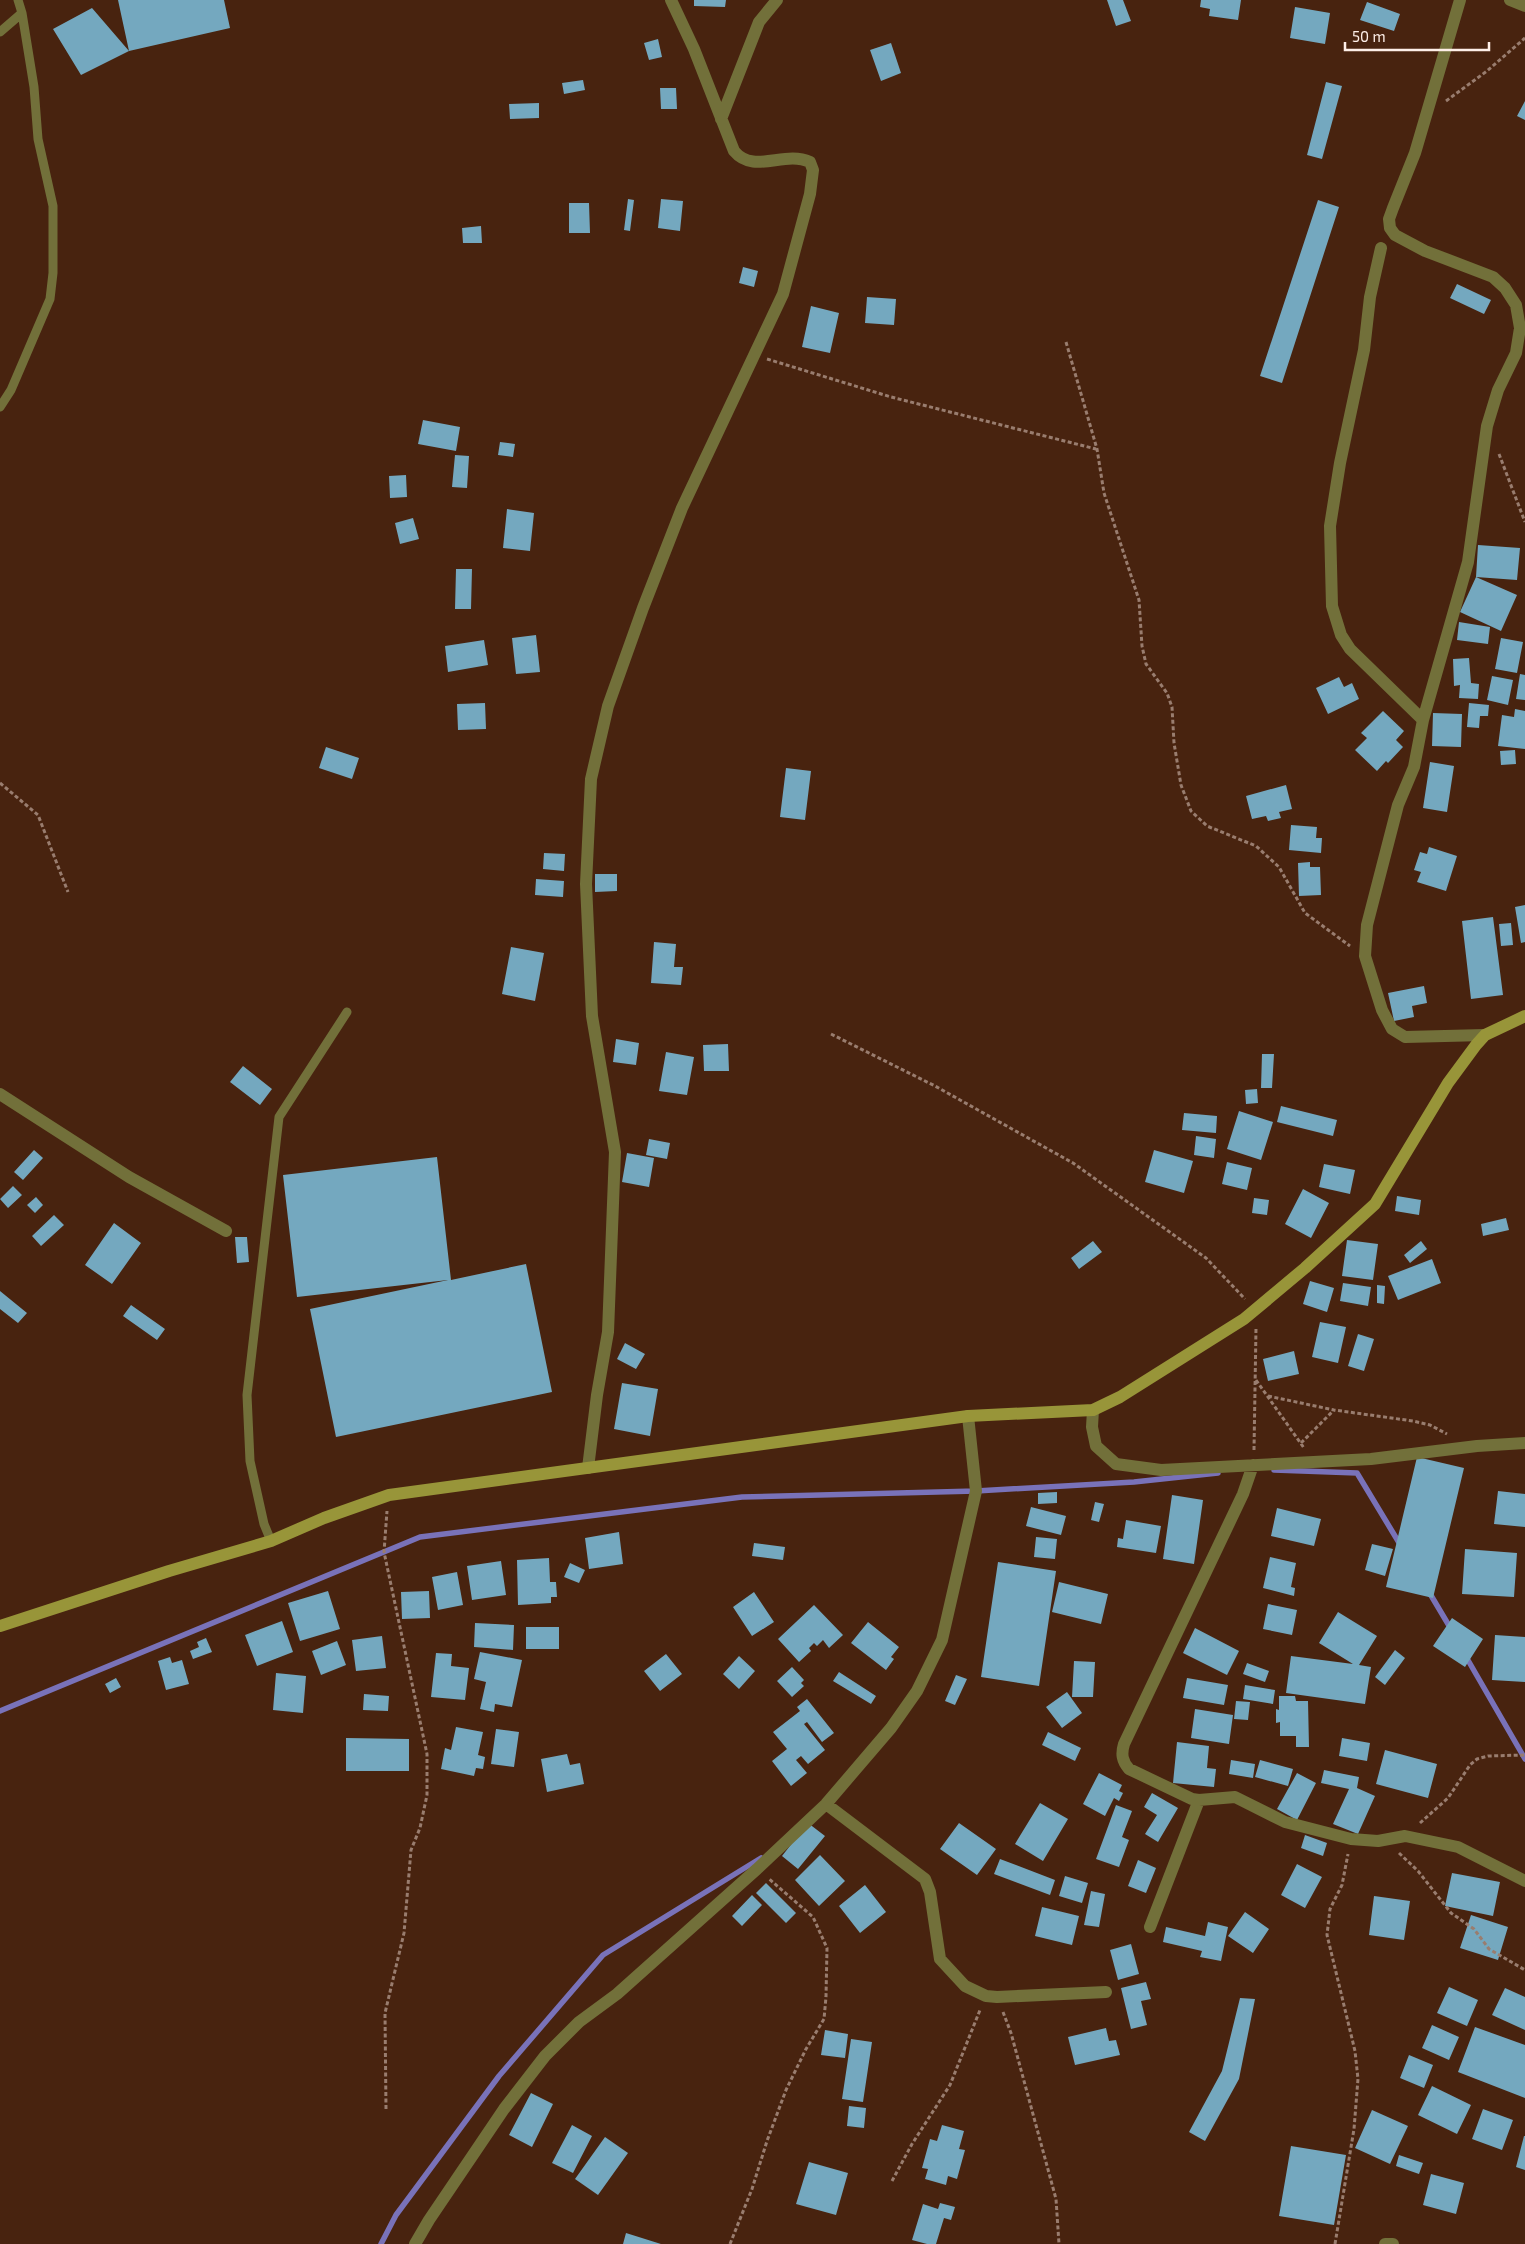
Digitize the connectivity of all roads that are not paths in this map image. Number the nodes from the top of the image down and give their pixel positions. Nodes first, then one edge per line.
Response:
1 (18, 0) edge
2 (671, 0) edge
3 (777, 0) edge
4 (1460, 0) edge
5 (1510, 0) edge
6 (1525, 6) edge
7 (22, 13) junction
8 (0, 32) edge
9 (721, 119) junction
10 (1381, 248) dead end
11 (1, 404) edge
12 (1423, 720) junction
13 (348, 1012) dead end
14 (1525, 1016) edge
15 (1486, 1035) junction
16 (0, 1094) edge
17 (226, 1231) dead end
18 (1093, 1410) junction
19 (968, 1416) junction
20 (1525, 1443) edge
21 (1253, 1465) junction
22 (588, 1468) junction
23 (271, 1541) junction
24 (0, 1626) edge
25 (1198, 1800) junction
26 (826, 1804) junction
27 (1525, 1880) edge
28 (1150, 1927) dead end
29 (1106, 1992) dead end
30 (415, 2244) edge
31 (1385, 2244) edge
32 (1393, 2244) edge

1 - 7 lane
2 - 9 street
3 - 9 street
4 - 12 street
5 - 6 street
7 - 8 lane
7 - 11 lane
9 - 22 street
10 - 12 street
12 - 15 street
13 - 23 lane
14 - 15 street
15 - 18 street
16 - 17 street
18 - 19 street
18 - 21 street
19 - 22 street
19 - 26 street
20 - 21 street
21 - 25 street
22 - 23 street
23 - 24 street
25 - 27 street
25 - 28 street
26 - 29 street
26 - 30 street
31 - 32 street

